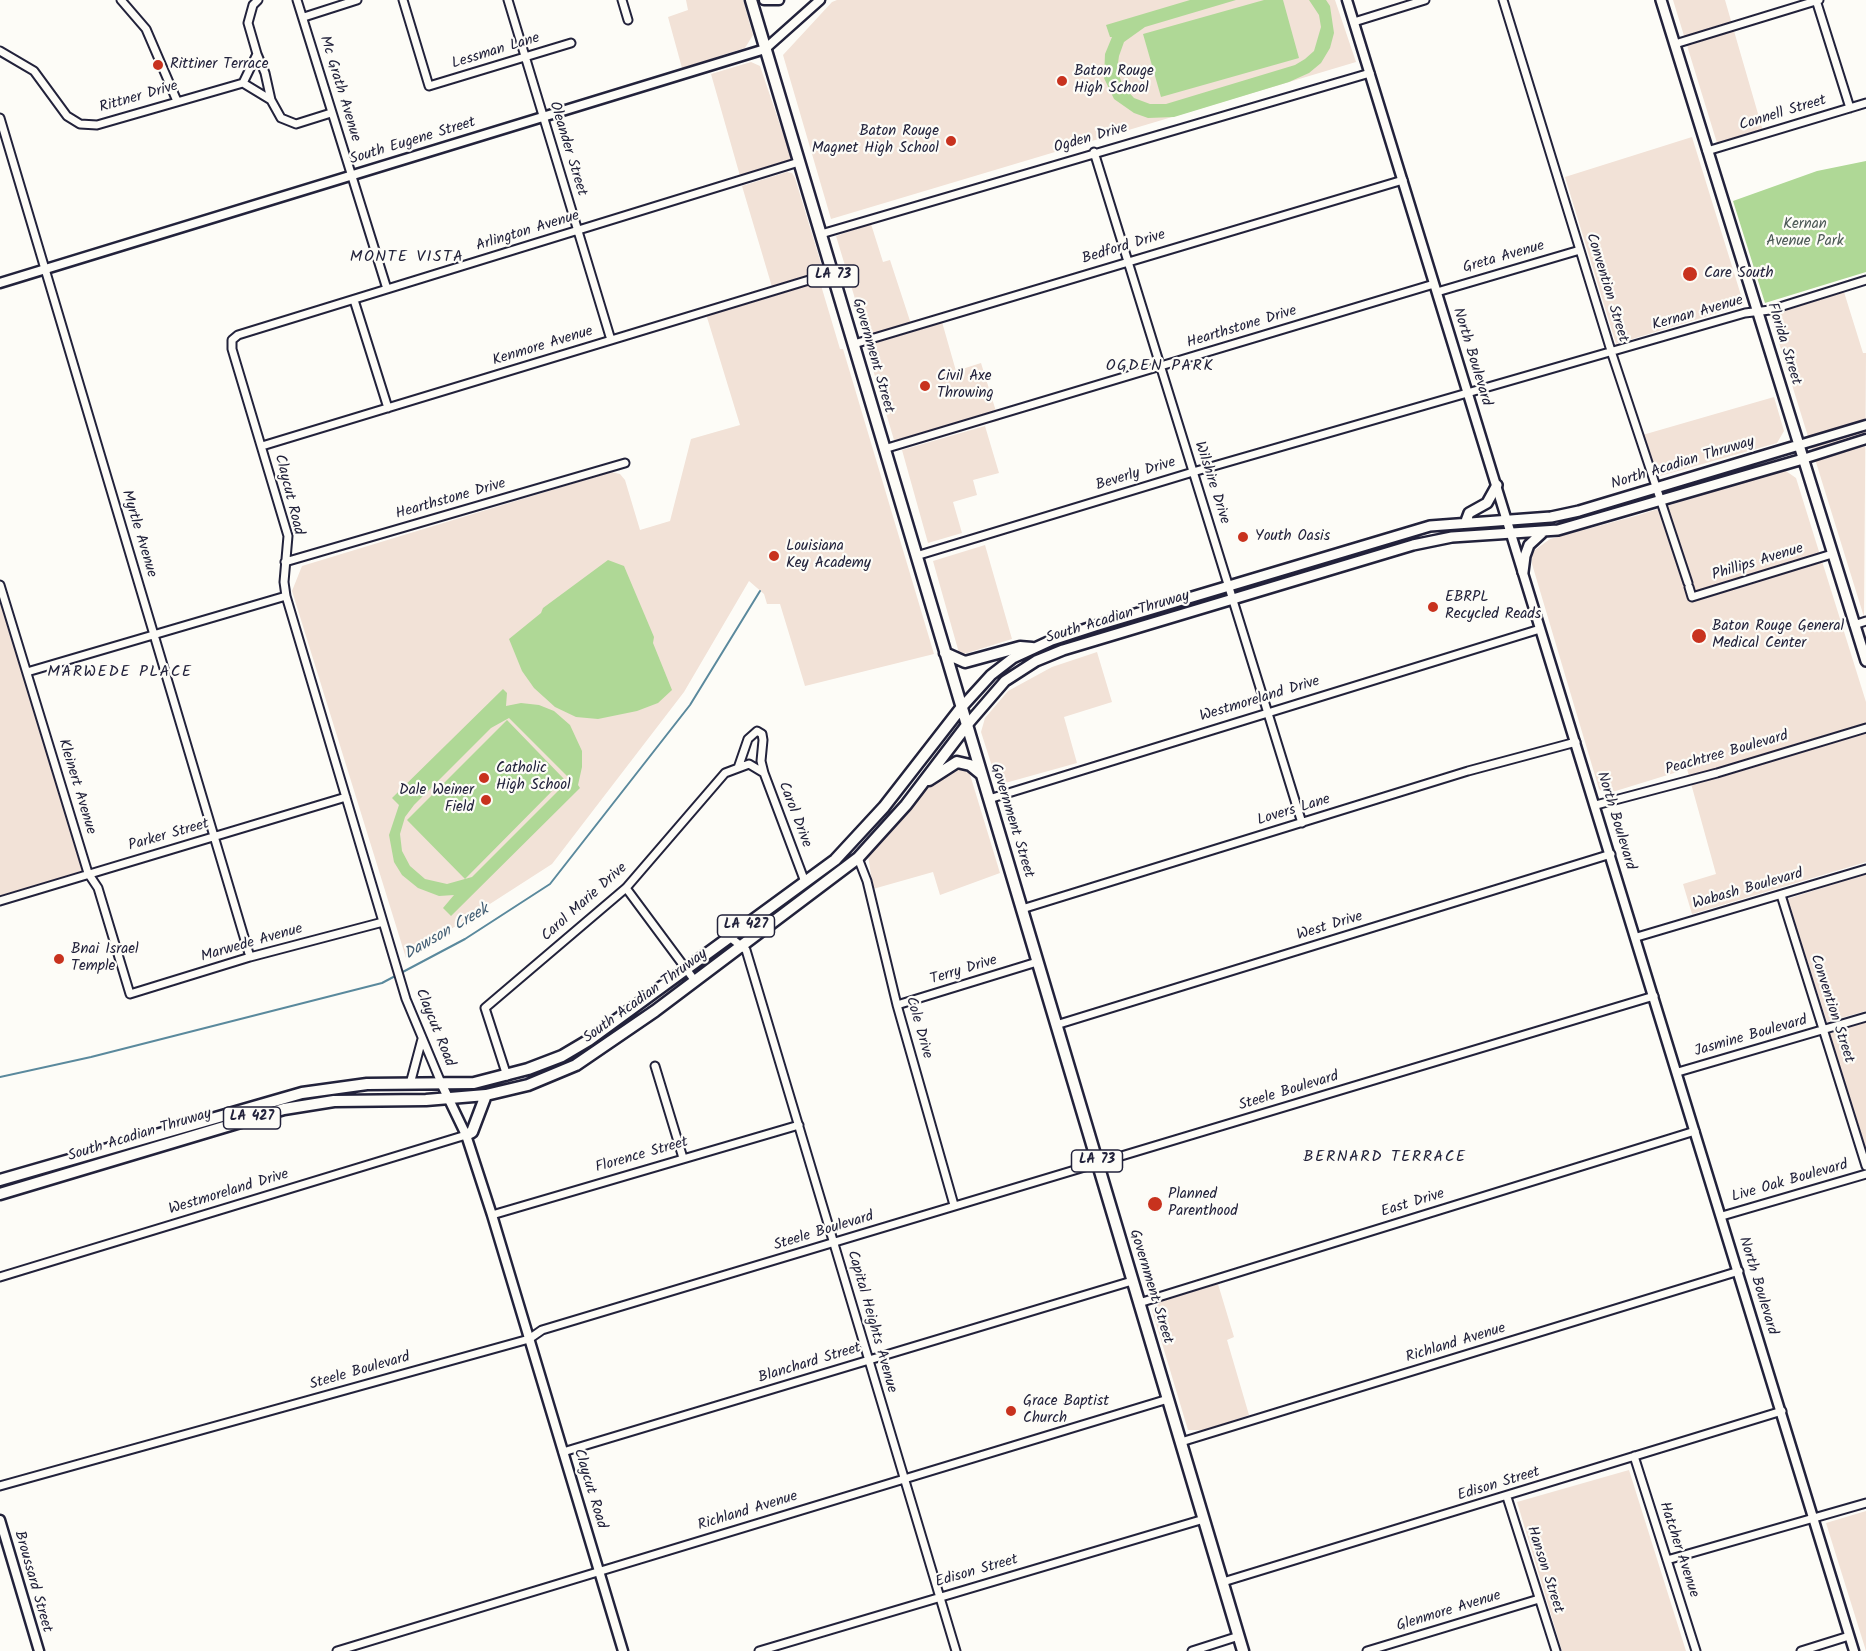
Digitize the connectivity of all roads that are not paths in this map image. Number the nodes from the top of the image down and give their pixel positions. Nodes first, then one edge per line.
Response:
1 (121, 0) edge
2 (258, 0) edge
3 (297, 0) edge
4 (357, 0) edge
5 (403, 0) edge
6 (508, 0) edge
7 (622, 0) edge
8 (751, 0) edge
9 (764, 0) edge
10 (779, 0) edge
11 (820, 0) edge
12 (1347, 0) edge
13 (1425, 0) edge
14 (1503, 0) edge
15 (1661, 0) edge
16 (1817, 0) edge
17 (304, 17) junction
18 (628, 20) dead end
19 (1354, 22) junction
20 (571, 43) dead end
21 (1675, 44) junction
22 (765, 49) junction
23 (0, 51) edge
24 (257, 54) junction
25 (524, 58) junction
26 (1370, 73) junction
27 (243, 83) junction
28 (271, 100) junction
29 (177, 101) junction
30 (1866, 103) edge
31 (1850, 108) junction
32 (331, 113) junction
33 (543, 116) junction
34 (0, 118) edge
35 (1707, 151) junction
36 (1094, 152) junction
37 (799, 162) junction
38 (351, 175) junction
39 (1402, 180) junction
40 (578, 231) junction
41 (821, 234) junction
42 (1580, 250) junction
43 (1127, 261) junction
44 (45, 269) junction
45 (832, 273) junction
46 (1866, 280) edge
47 (0, 283) edge
48 (1436, 288) junction
49 (387, 289) junction
50 (354, 300) junction
51 (1757, 312) junction
52 (232, 340) joint
53 (611, 340) junction
54 (854, 344) junction
55 (1612, 354) junction
56 (1160, 367) junction
57 (1468, 393) junction
58 (388, 408) junction
59 (1866, 425) edge
60 (1866, 439) edge
61 (1799, 445) junction
62 (262, 446) junction
63 (884, 449) junction
64 (1803, 459) junction
65 (625, 463) dead end
66 (1193, 472) junction
67 (1497, 485) junction
68 (1656, 488) junction
69 (1660, 501) junction
70 (1507, 519) junction
71 (1466, 521) junction
72 (1543, 532) junction
73 (1512, 534) junction
74 (1832, 554) junction
75 (916, 556) junction
76 (285, 562) junction
77 (1523, 572) junction
78 (0, 585) edge
79 (1230, 585) junction
80 (286, 596) junction
81 (1692, 597) joint
82 (1232, 599) junction
83 (1866, 621) edge
84 (1854, 624) junction
85 (1540, 629) junction
86 (154, 635) junction
87 (1032, 648) junction
88 (945, 653) junction
89 (1866, 661) edge
90 (27, 672) junction
91 (962, 708) junction
92 (1267, 712) junction
93 (967, 725) junction
94 (1866, 728) edge
95 (1576, 742) junction
96 (749, 764) joint
97 (738, 768) junction
98 (764, 773) junction
99 (981, 774) junction
100 (921, 785) junction
101 (346, 797) junction
102 (989, 799) junction
103 (1596, 806) junction
104 (1302, 823) junction
105 (215, 837) junction
106 (1611, 854) junction
107 (858, 858) junction
108 (1866, 869) edge
109 (88, 873) junction
110 (805, 882) junction
111 (626, 888) junction
112 (1781, 895) junction
113 (0, 901) edge
114 (1022, 909) junction
115 (383, 922) junction
116 (1637, 937) junction
117 (731, 938) junction
118 (742, 946) junction
119 (250, 957) junction
120 (1037, 963) junction
121 (686, 969) junction
122 (695, 981) junction
123 (130, 994) joint
124 (1654, 996) junction
125 (897, 1005) junction
126 (1866, 1017) edge
127 (1056, 1025) junction
128 (1823, 1030) junction
129 (422, 1039) junction
130 (655, 1066) dead end
131 (1678, 1072) junction
132 (507, 1076) junction
133 (410, 1084) junction
134 (442, 1085) junction
135 (486, 1095) junction
136 (449, 1099) junction
137 (799, 1125) junction
138 (1695, 1131) junction
139 (466, 1135) junction
140 (683, 1158) junction
141 (1097, 1164) junction
142 (1866, 1166) edge
143 (1866, 1174) edge
144 (0, 1180) edge
145 (0, 1194) edge
146 (954, 1205) junction
147 (492, 1215) junction
148 (1722, 1215) junction
149 (834, 1243) junction
150 (1739, 1271) junction
151 (0, 1277) edge
152 (1132, 1281) junction
153 (1139, 1303) junction
154 (529, 1339) junction
155 (868, 1361) junction
156 (1168, 1399) junction
157 (1782, 1411) junction
158 (1181, 1442) junction
159 (563, 1452) junction
160 (1634, 1456) junction
161 (904, 1479) junction
162 (0, 1486) edge
163 (1507, 1497) junction
164 (1866, 1503) edge
165 (1815, 1516) junction
166 (1204, 1519) junction
167 (0, 1520) edge
168 (1667, 1560) junction
169 (599, 1571) junction
170 (1223, 1582) junction
171 (940, 1597) junction
172 (1539, 1599) junction
173 (1239, 1636) junction
174 (1850, 1636) junction
175 (39, 1651) edge
176 (337, 1651) edge
177 (623, 1651) edge
178 (759, 1651) edge
179 (956, 1651) edge
180 (1192, 1651) edge
181 (1243, 1651) edge
182 (1366, 1651) edge
183 (1556, 1651) edge
184 (1696, 1651) edge
185 (1800, 1651) edge
186 (1854, 1651) edge

1 - 29 street
2 - 24 street
3 - 17 street, Mc Grath Avenue
4 - 17 street
5 - 25 street, Lessman Lane
6 - 25 street, Oleander Street
7 - 18 street
8 - 22 main road, Government Street / LA 73
9 - 10 street
11 - 22 street, South Eugene Street
12 - 19 street, North Boulevard
13 - 19 street
14 - 42 street, Convention Street
15 - 21 main road, Florida Street
16 - 21 street
16 - 31 street
17 - 32 street, Mc Grath Avenue
19 - 26 street, North Boulevard
20 - 25 street, Lessman Lane
21 - 35 main road, Florida Street
22 - 33 street, South Eugene Street
22 - 37 main road, Government Street / LA 73
23 - 29 street, Rittner Drive
24 - 27 street
24 - 28 street
25 - 33 street, Oleander Street
26 - 36 street, Ogden Drive
26 - 39 street, North Boulevard
27 - 28 street
27 - 29 street, Rittner Drive
28 - 32 street
30 - 31 street, Connell Street
31 - 35 street, Connell Street
32 - 38 street, Mc Grath Avenue
33 - 38 street, South Eugene Street
33 - 40 street, Oleander Street
34 - 44 street, Myrtle Avenue
35 - 51 main road, Florida Street
36 - 41 street, Ogden Drive
36 - 43 street, Wilshire Drive
37 - 40 street, Arlington Avenue
37 - 41 main road, Government Street / LA 73
38 - 44 street, South Eugene Street
38 - 49 street, Mc Grath Avenue
39 - 43 street, Bedford Drive
39 - 48 street, North Boulevard
40 - 49 street, Arlington Avenue
40 - 53 street, Oleander Street
41 - 45 main road, Government Street / LA 73
42 - 48 street, Greta Avenue
42 - 55 street, Convention Street
43 - 54 street, Bedford Drive
43 - 56 street, Wilshire Drive
44 - 47 street, South Eugene Street
44 - 86 street, Myrtle Avenue
45 - 53 street, Kenmore Avenue
45 - 54 main road, Government Street / LA 73
46 - 51 street, Kernan Avenue
48 - 56 street, Hearthstone Drive
48 - 57 street, North Boulevard
49 - 50 street, Arlington Avenue
50 - 52 street, Arlington Avenue
50 - 58 street
51 - 55 street, Kernan Avenue
51 - 61 main road, Florida Street
52 - 62 street, Claycut Road
53 - 58 street, Kenmore Avenue
54 - 63 main road, Government Street / LA 73
55 - 57 street, Kernan Avenue
55 - 68 street, Convention Street
56 - 63 street, Hearthstone Drive
56 - 66 street, Wilshire Drive
57 - 66 street, Beverly Drive
57 - 67 street, North Boulevard
58 - 62 street, Kenmore Avenue
59 - 61 street, North Acadian Thruway
60 - 64 street, North Acadian Thruway
61 - 64 main road, Florida Street
61 - 68 main road, North Acadian Thruway
62 - 76 street, Claycut Road
63 - 75 main road, Government Street / LA 73
64 - 69 main road, North Acadian Thruway
64 - 74 main road, Florida Street
65 - 76 street, Hearthstone Drive
66 - 75 street, Beverly Drive
66 - 79 street, Wilshire Drive
67 - 70 street, North Boulevard
67 - 71 main road
68 - 69 street, Convention Street
68 - 70 main road, North Acadian Thruway
69 - 72 main road, North Acadian Thruway
69 - 81 street, Convention Street
70 - 71 main road, South Acadian Thruway / LA 427
70 - 73 street, North Boulevard
71 - 79 main road, South Acadian Thruway / LA 427
72 - 73 main road, North Acadian Thruway
72 - 77 main road
73 - 77 street, North Boulevard
73 - 82 main road, South Acadian Thruway
74 - 81 street, Phillips Avenue
74 - 84 main road, Florida Street
75 - 88 main road, Government Street / LA 73
76 - 80 street, Claycut Road
77 - 85 street, North Boulevard
78 - 90 street, Kleinert Avenue
79 - 82 street, Wilshire Drive
79 - 87 main road, South Acadian Thruway / LA 427
80 - 86 street
80 - 101 street, Claycut Road
82 - 92 street, Wilshire Drive
82 - 93 main road, South Acadian Thruway
83 - 84 street
84 - 89 main road, Florida Street
85 - 92 street, Westmoreland Drive
85 - 95 street, North Boulevard
86 - 90 street
86 - 105 street, Myrtle Avenue
87 - 88 main road
87 - 91 main road, South Acadian Thruway / LA 427
88 - 91 main road, Government Street / LA 73
90 - 109 street, Kleinert Avenue
91 - 93 main road, Government Street / LA 73
91 - 110 main road, South Acadian Thruway / LA 427
92 - 102 street, Westmoreland Drive
92 - 104 street, Wilshire Drive
93 - 99 main road, Government Street / LA 73
93 - 100 main road, South Acadian Thruway / LA 427
94 - 103 street, Peachtree Boulevard
95 - 103 street, North Boulevard
95 - 104 street, Lovers Lane
96 - 97 street, Carol Marie Drive
96 - 98 street, Carol Drive
97 - 98 street
97 - 111 street, Carol Marie Drive
98 - 110 street, Carol Drive
99 - 100 main road
99 - 102 main road, Government Street / LA 73
100 - 107 main road, South Acadian Thruway / LA 427
101 - 105 street, Parker Street
101 - 115 street, Claycut Road
102 - 114 main road, Government Street / LA 73
103 - 106 street, North Boulevard
104 - 114 street, Lovers Lane
105 - 109 street, Parker Street
105 - 119 street, Myrtle Avenue
106 - 116 street, North Boulevard
106 - 127 street, West Drive
107 - 118 main road, South Acadian Thruway / LA 427
107 - 125 street, Cole Drive
108 - 112 street, Wabash Boulevard
109 - 113 street, Parker Street
109 - 123 street, Kleinert Avenue
110 - 117 main road, South Acadian Thruway / LA 427
111 - 121 street
111 - 132 street, Carol Marie Drive
112 - 116 street, Wabash Boulevard
112 - 128 street, Convention Street
114 - 120 main road, Government Street / LA 73
115 - 119 street, Marwede Avenue
115 - 129 street, Claycut Road
116 - 124 street, North Boulevard
117 - 118 street
117 - 121 main road, South Acadian Thruway / LA 427
118 - 122 main road, South Acadian Thruway / LA 427
118 - 137 street, Capital Heights Avenue
119 - 123 street, Marwede Avenue
120 - 125 street, Terry Drive
120 - 127 main road, Government Street / LA 73
121 - 122 street
121 - 132 main road, South Acadian Thruway / LA 427
122 - 135 main road, South Acadian Thruway / LA 427
124 - 131 street, North Boulevard
124 - 141 street, Steele Boulevard
125 - 146 street, Cole Drive
126 - 128 street, Jasmine Boulevard
127 - 141 main road, Government Street / LA 73
128 - 131 street, Jasmine Boulevard
128 - 142 street, Convention Street
129 - 133 street
129 - 134 street, Claycut Road
130 - 140 street
131 - 138 street, North Boulevard
132 - 134 main road, South Acadian Thruway / LA 427
133 - 134 main road, South Acadian Thruway / LA 427
133 - 144 main road, South Acadian Thruway / LA 427
134 - 136 street, Claycut Road
135 - 136 main road, South Acadian Thruway / LA 427
135 - 139 main road
136 - 139 street, Claycut Road
136 - 145 main road, South Acadian Thruway / LA 427
137 - 140 street, Florence Street
137 - 149 street, Capital Heights Avenue
138 - 148 street, North Boulevard
138 - 153 street, East Drive
139 - 147 street, Claycut Road
139 - 151 street, Westmoreland Drive
140 - 147 street, Florence Street
141 - 146 street, Steele Boulevard
141 - 152 main road, Government Street / LA 73
143 - 148 street, Live Oak Boulevard
146 - 149 street, Steele Boulevard
147 - 154 street, Claycut Road
148 - 150 street, North Boulevard
149 - 154 street, Steele Boulevard
149 - 155 street, Capital Heights Avenue
150 - 157 street, North Boulevard
150 - 158 street, Richland Avenue
152 - 153 main road, Government Street / LA 73
152 - 155 street, Blanchard Street
153 - 156 main road, Government Street / LA 73
154 - 159 street, Claycut Road
154 - 162 street, Steele Boulevard
155 - 159 street, Blanchard Street
155 - 161 street, Capital Heights Avenue
156 - 158 main road, Government Street / LA 73
156 - 161 street, Richland Avenue
157 - 160 street, Edison Street
157 - 165 street, North Boulevard
158 - 166 main road, Government Street / LA 73
159 - 169 street, Claycut Road
160 - 163 street, Edison Street
160 - 168 street, Hatcher Avenue
161 - 169 street, Richland Avenue
161 - 171 street, Capital Heights Avenue
163 - 170 street, Edison Street
163 - 172 street, Hanson Street
164 - 165 street
165 - 168 street
165 - 174 street, North Boulevard
166 - 170 main road, Government Street / LA 73
166 - 171 street, Edison Street
167 - 175 street, Broussard Street
168 - 184 street, Hatcher Avenue
169 - 176 street, Richland Avenue
169 - 177 street, Claycut Road
170 - 173 main road, Government Street / LA 73
171 - 178 street, Edison Street
171 - 179 street, Capital Heights Avenue
172 - 182 street, Glenmore Avenue
172 - 183 street, Hanson Street
173 - 180 street
173 - 181 main road, Government Street / LA 73
174 - 185 street
174 - 186 street, North Boulevard

